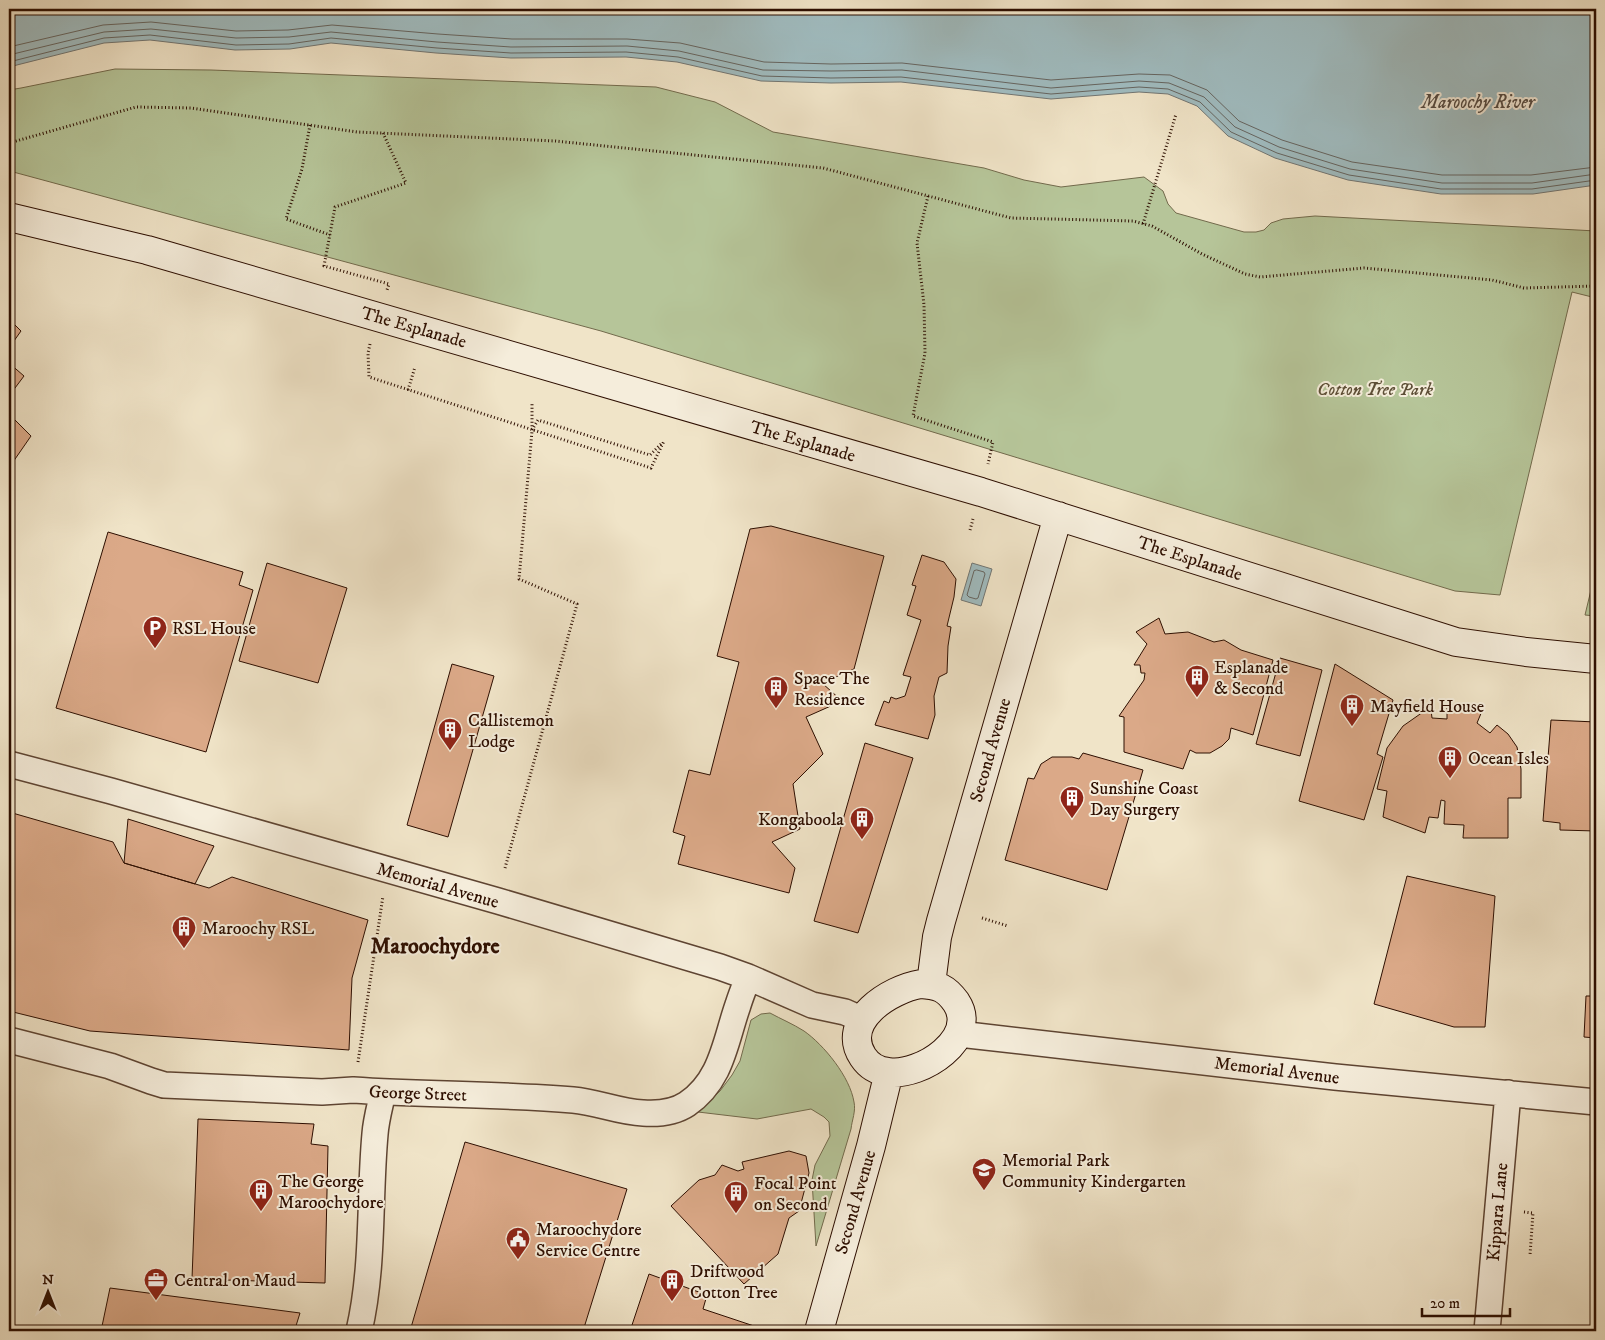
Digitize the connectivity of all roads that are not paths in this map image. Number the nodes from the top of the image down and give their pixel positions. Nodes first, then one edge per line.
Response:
1 (9, 217) edge
2 (1058, 516) junction
3 (1596, 659) edge
4 (9, 764) edge
5 (748, 977) junction
6 (931, 984) junction
7 (863, 1020) junction
8 (959, 1034) junction
9 (9, 1040) edge
10 (888, 1072) junction
11 (383, 1092) junction
12 (1508, 1093) junction
13 (1596, 1102) edge
14 (359, 1331) edge
15 (819, 1331) edge
16 (1487, 1331) edge

1 - 2 street, The Esplanade
2 - 3 street, The Esplanade
2 - 6 street, Second Avenue
4 - 5 street, Memorial Avenue
5 - 7 street, Memorial Avenue
5 - 11 street, George Street
6 - 7 street
6 - 8 street
7 - 10 street
8 - 10 street
8 - 12 street, Memorial Avenue
9 - 11 street, George Street
10 - 15 street, Second Avenue
11 - 14 street
12 - 13 street, Memorial Avenue
12 - 16 street, Kippara Lane

